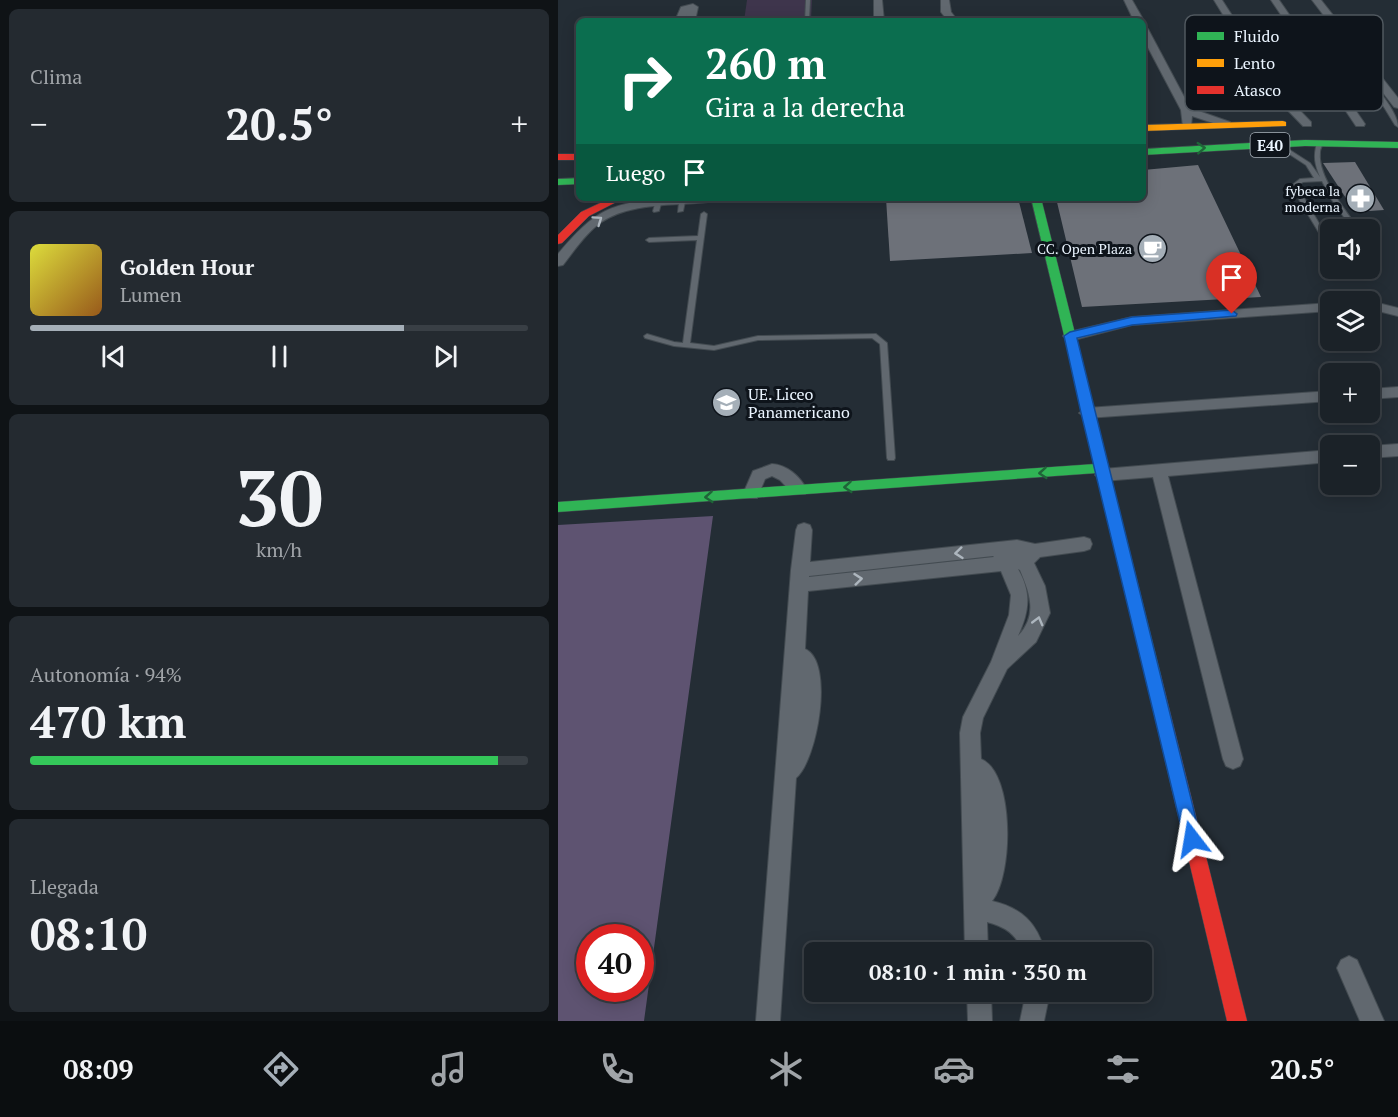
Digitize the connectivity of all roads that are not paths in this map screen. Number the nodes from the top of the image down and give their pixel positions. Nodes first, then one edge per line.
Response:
1 (808, 0) edge
2 (945, 0) edge
3 (1128, 0) edge
4 (1218, 0) edge
5 (1275, 0) edge
6 (1316, 0) edge
7 (1327, 0) edge
8 (873, 1) edge
9 (1227, 15) edge
10 (1285, 15) edge
11 (1327, 15) edge
12 (1339, 15) edge
13 (681, 18) edge
14 (691, 18) edge
15 (807, 18) edge
16 (874, 18) edge
17 (951, 18) edge
18 (1137, 18) edge
19 (1146, 35) edge
20 (1383, 69) edge
21 (1383, 87) edge
22 (1398, 89) edge
23 (1386, 90) junction
24 (1383, 101) edge
25 (1398, 105) edge
26 (1278, 111) edge
27 (1294, 111) joint
28 (1352, 111) edge
29 (1186, 117) junction
30 (1279, 118) junction
31 (1226, 124) junction
32 (1312, 124) joint
33 (1337, 124) dead end
34 (1360, 124) junction
35 (1398, 126) edge
36 (1146, 127) edge
37 (1320, 143) junction
38 (1277, 144) junction
39 (1398, 145) edge
40 (1146, 152) edge
41 (558, 156) edge
42 (576, 157) edge
43 (1317, 163) junction
44 (1308, 164) junction
45 (1321, 179) junction
46 (576, 181) edge
47 (558, 182) edge
48 (613, 201) edge
49 (698, 201) edge
50 (1037, 201) edge
51 (704, 214) dead end
52 (1348, 219) edge
53 (1320, 229) edge
54 (701, 238) junction
55 (649, 240) dead end
56 (558, 241) edge
57 (558, 262) edge
58 (1398, 302) edge
59 (1380, 303) edge
60 (1380, 307) edge
61 (1320, 308) edge
62 (1398, 312) edge
63 (647, 336) dead end
64 (1070, 336) junction
65 (686, 345) junction
66 (1398, 392) edge
67 (1380, 393) edge
68 (1320, 397) edge
69 (1087, 413) junction
70 (1398, 450) edge
71 (1380, 451) edge
72 (1320, 457) edge
73 (891, 458) dead end
74 (1102, 471) junction
75 (1158, 471) junction
76 (800, 490) junction
77 (751, 494) junction
78 (558, 507) edge
79 (804, 530) dead end
80 (1084, 544) dead end
81 (1026, 553) junction
82 (1002, 556) junction
83 (800, 577) junction
84 (1000, 663) junction
85 (1233, 759) dead end
86 (976, 904) junction
87 (977, 942) edge
88 (1031, 942) edge
89 (1349, 968) dead end
90 (979, 1002) edge
91 (1036, 1002) edge
92 (768, 1021) edge
93 (980, 1021) edge
94 (1032, 1021) edge
95 (1237, 1021) edge
96 (1372, 1021) edge

1 - 15 lane
2 - 17 street
3 - 18 street
4 - 9 street
5 - 10 street
6 - 11 street
7 - 12 street
8 - 16 street
13 - 14 street
19 - 29 street
20 - 22 street
21 - 23 street
22 - 23 street
23 - 25 street
24 - 35 lane
26 - 30 street
27 - 30 street
27 - 32 street
28 - 34 street
29 - 31 main road, E40
29 - 31 street
29 - 36 main road, E40
30 - 31 main road, E40
30 - 32 main road, E40
33 - 34 main road
34 - 35 main road
37 - 38 main road, E40
37 - 39 main road, E40
37 - 43 lane
40 -> 38 main road, E40
38 - 44 lane
41 - 42 main road
43 - 44 lane
43 - 45 lane
44 - 45 lane
45 - 52 lane
45 - 53 lane
46 - 47 main road
48 - 56 main road
57 -> 49 street
50 - 64 main road
51 - 54 lane
54 - 55 lane
54 - 65 lane
58 - 59 street
60 - 62 street
61 - 64 street
63 - 65 lane
64 - 69 main road
65 - 73 lane
66 - 67 street
68 - 69 street
69 - 74 main road
70 - 71 street
72 - 75 street
74 - 75 street
74 -> 76 main road
74 - 95 main road
75 - 85 street
76 - 77 main road
76 - 77 street
77 -> 78 main road
79 - 83 street
80 - 81 street
81 - 82 street
84 -> 81 street
82 - 83 street
82 - 84 street
83 - 92 street
84 - 86 street
86 - 87 street
86 - 88 street
89 - 96 street
90 - 93 street
91 - 94 street

